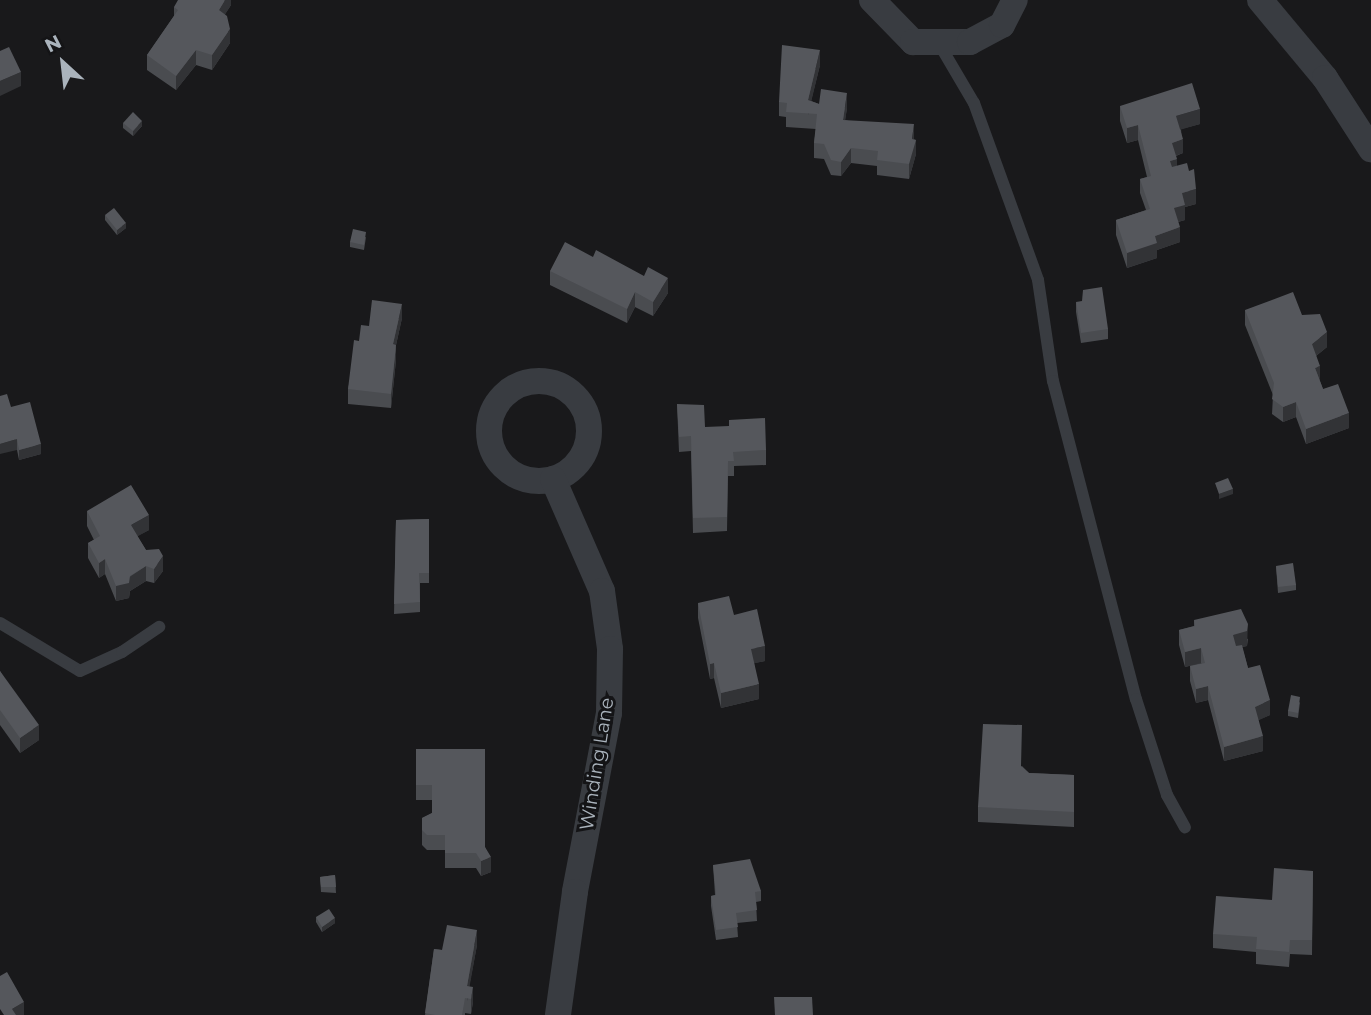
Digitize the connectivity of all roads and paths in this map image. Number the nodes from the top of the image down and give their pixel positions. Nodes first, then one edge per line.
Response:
1 (872, 0) edge
2 (1016, 0) edge
3 (1260, 0) edge
4 (937, 42) junction
5 (1371, 149) edge
6 (553, 479) dead end
7 (0, 622) edge
8 (159, 627) dead end
9 (1185, 827) dead end
10 (558, 1015) edge

1 - 4 street
2 - 4 street
3 - 5 street
4 - 9 lane
6 - 10 street, Winding Lane
7 - 8 lane

